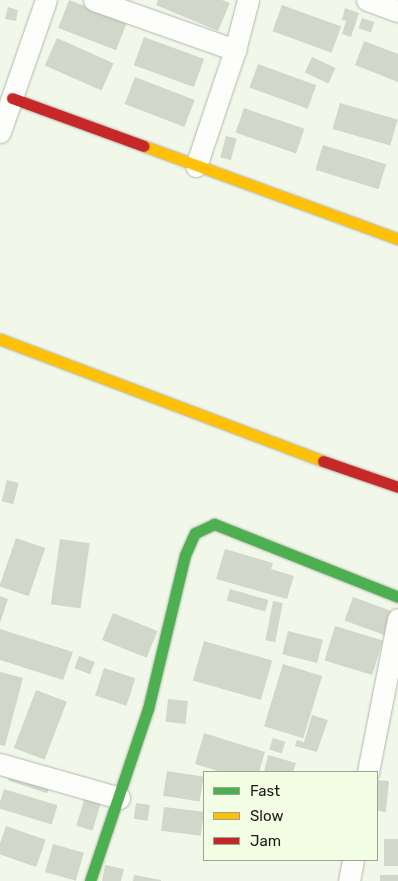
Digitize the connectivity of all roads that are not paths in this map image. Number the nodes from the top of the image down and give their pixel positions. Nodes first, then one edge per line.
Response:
1 (46, 0) edge
2 (94, 0) edge
3 (248, 0) edge
4 (366, 0) edge
5 (398, 11) edge
6 (236, 50) junction
7 (12, 98) junction
8 (0, 132) edge
9 (196, 166) junction
10 (398, 239) edge
11 (0, 339) edge
12 (398, 487) edge
13 (398, 597) edge
14 (398, 619) edge
15 (0, 764) edge
16 (368, 771) edge
17 (119, 798) junction
18 (352, 861) edge
19 (90, 881) edge
20 (349, 881) edge

1 - 7 street
2 - 6 street
3 - 6 street
4 - 5 street
6 - 9 street
7 - 8 street
7 - 9 street
9 - 10 street
11 - 12 street
13 - 17 street
14 - 16 street
15 - 17 street
17 - 19 street
18 - 20 street

